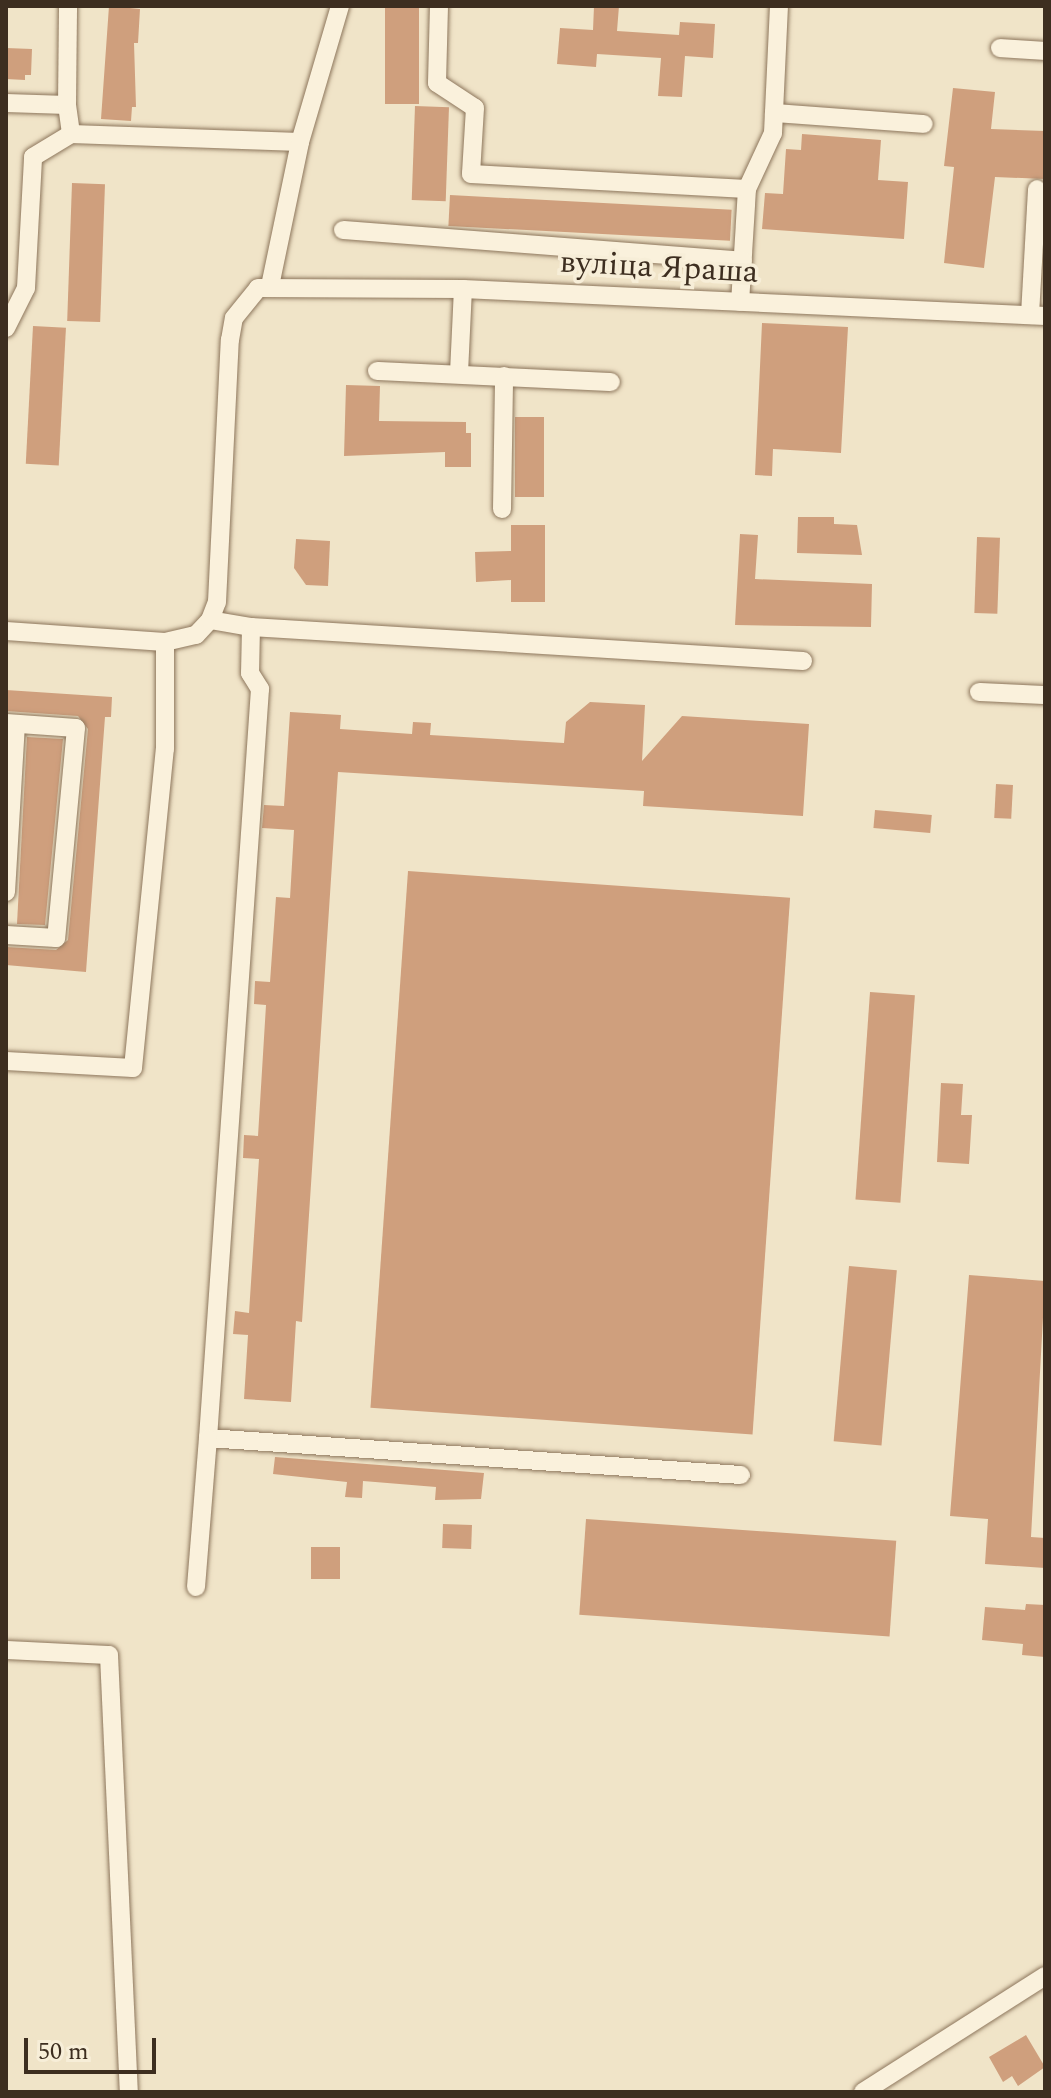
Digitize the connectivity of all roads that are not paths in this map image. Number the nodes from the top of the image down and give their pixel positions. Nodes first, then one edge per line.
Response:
1 (68, 6) edge
2 (340, 6) edge
3 (439, 6) edge
4 (779, 6) edge
5 (1000, 48) dead end
6 (1045, 51) edge
7 (6, 103) edge
8 (67, 105) junction
9 (774, 113) junction
10 (924, 124) dead end
11 (71, 134) junction
12 (300, 142) junction
13 (747, 189) junction
14 (1037, 189) dead end
15 (343, 230) dead end
16 (743, 261) junction
17 (270, 286) junction
18 (463, 289) junction
19 (740, 302) junction
20 (1038, 315) edge
21 (6, 328) edge
22 (377, 371) dead end
23 (459, 373) junction
24 (504, 376) junction
25 (611, 382) dead end
26 (502, 509) dead end
27 (210, 620) junction
28 (251, 627) junction
29 (6, 631) edge
30 (165, 642) junction
31 (803, 661) dead end
32 (979, 692) dead end
33 (1045, 695) edge
34 (11, 724) edge
35 (6, 892) edge
36 (6, 935) edge
37 (6, 1061) edge
38 (208, 1438) junction
39 (741, 1475) dead end
40 (196, 1587) dead end
41 (6, 1650) edge
42 (1045, 1976) edge
43 (129, 2092) edge
44 (863, 2092) edge

1 - 8 street
2 - 12 street
3 - 13 street
4 - 9 street
5 - 6 street
7 - 8 street
8 - 11 street
9 - 10 street
9 - 13 street
11 - 12 street
11 - 21 street
12 - 17 street
13 - 16 street
14 - 20 street
15 - 16 street
16 - 19 street
17 - 18 street, вуліца Яраша
17 - 27 street
18 - 19 street, вуліца Яраша
18 - 23 street
19 - 20 street, вуліца Яраша
22 - 23 street
23 - 24 street
24 - 25 street
24 - 26 street
27 - 28 street
27 - 30 street
28 - 31 street
28 - 38 street
29 - 30 street
30 - 37 street
32 - 33 street
34 - 35 street
34 - 36 street
38 - 39 street
38 - 40 street
41 - 43 street
42 - 44 street

